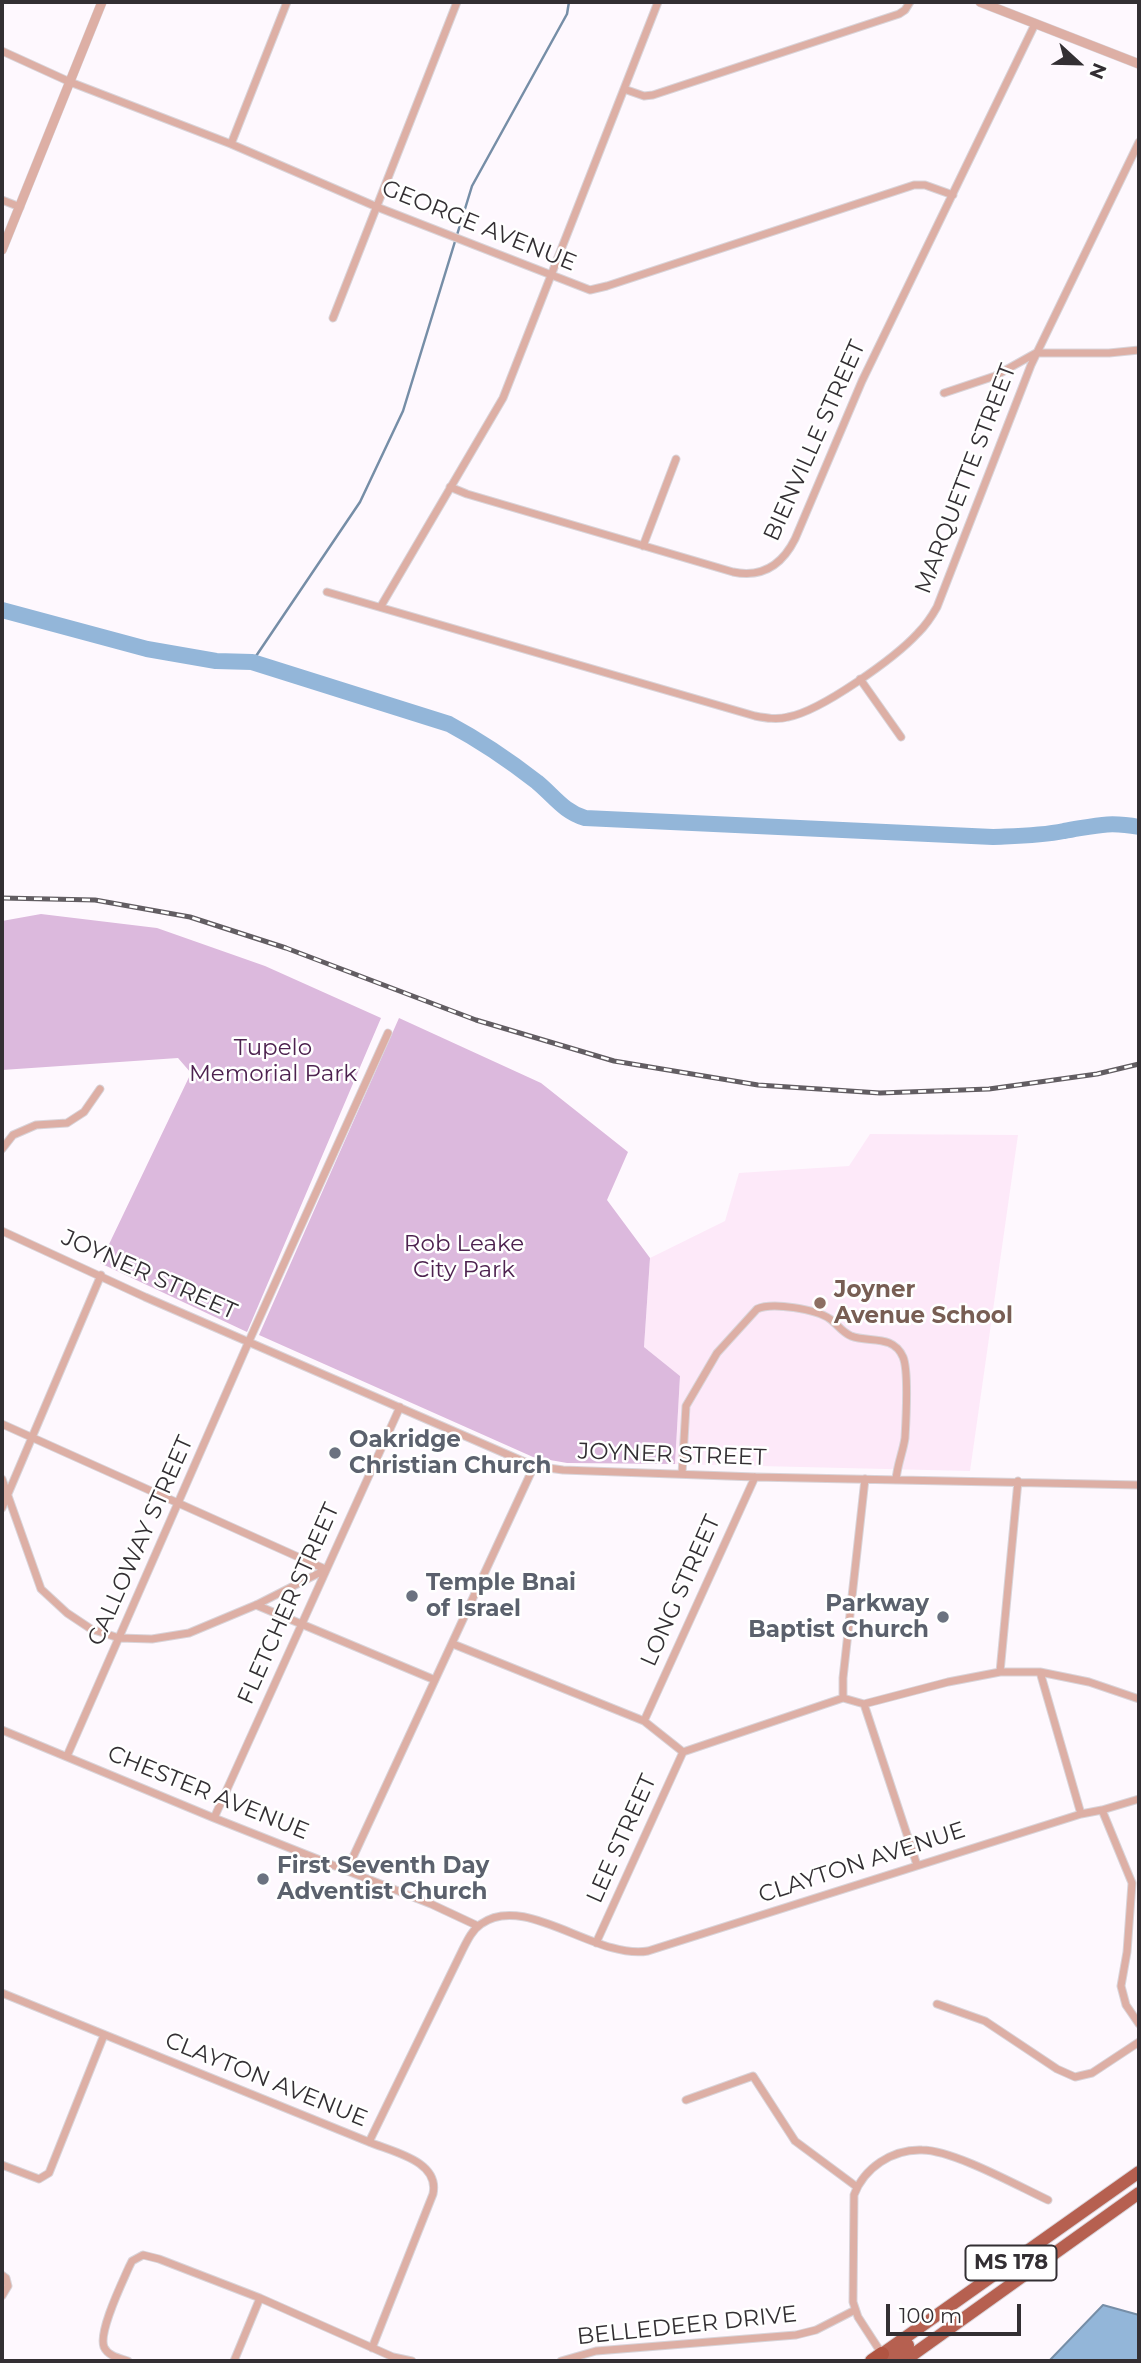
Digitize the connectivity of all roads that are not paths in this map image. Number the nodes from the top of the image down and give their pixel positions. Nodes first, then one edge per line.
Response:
1 (102, 2) edge
2 (287, 2) edge
3 (457, 2) edge
4 (658, 2) edge
5 (910, 2) edge
6 (980, 2) edge
7 (1035, 24) junction
8 (2, 51) edge
9 (1139, 64) edge
10 (70, 82) junction
11 (624, 89) junction
12 (1139, 142) edge
13 (231, 144) junction
14 (953, 195) junction
15 (2, 200) edge
16 (20, 207) junction
17 (377, 207) junction
18 (2, 250) edge
19 (551, 275) junction
20 (333, 318) dead end
21 (1139, 350) edge
22 (1036, 353) junction
23 (944, 393) dead end
24 (676, 459) dead end
25 (450, 487) junction
26 (643, 546) junction
27 (327, 592) dead end
28 (381, 606) junction
29 (860, 679) junction
30 (901, 737) dead end
31 (388, 1033) dead end
32 (100, 1089) dead end
33 (2, 1149) edge
34 (2, 1231) edge
35 (101, 1275) junction
36 (249, 1341) junction
37 (400, 1407) junction
38 (2, 1424) edge
39 (31, 1437) junction
40 (534, 1466) junction
41 (682, 1474) junction
42 (755, 1477) junction
43 (2, 1479) edge
44 (865, 1479) junction
45 (896, 1480) junction
46 (1018, 1481) junction
47 (1139, 1485) edge
48 (5, 1494) edge
49 (178, 1503) junction
50 (2, 1508) edge
51 (326, 1569) junction
52 (256, 1605) junction
53 (303, 1623) junction
54 (119, 1638) junction
55 (453, 1644) junction
56 (1000, 1672) junction
57 (1040, 1672) junction
58 (435, 1680) junction
59 (843, 1698) junction
60 (1139, 1699) edge
61 (864, 1704) junction
62 (644, 1721) junction
63 (2, 1730) edge
64 (683, 1752) junction
65 (67, 1756) junction
66 (1139, 1799) edge
67 (1102, 1810) junction
68 (1081, 1814) junction
69 (214, 1818) junction
70 (917, 1865) junction
71 (346, 1870) junction
72 (478, 1926) junction
73 (596, 1943) junction
74 (2, 1993) edge
75 (937, 2004) dead end
76 (1139, 2024) edge
77 (104, 2035) junction
78 (1139, 2042) edge
79 (686, 2100) dead end
80 (369, 2142) junction
81 (2, 2165) edge
82 (1139, 2172) edge
83 (857, 2187) junction
84 (1139, 2193) edge
85 (1048, 2200) dead end
86 (1077, 2216) junction
87 (1086, 2232) junction
88 (2, 2275) edge
89 (2, 2296) edge
90 (260, 2298) junction
91 (855, 2310) junction
92 (372, 2347) junction
93 (882, 2359) edge
94 (128, 2361) edge
95 (234, 2361) edge
96 (412, 2361) edge
97 (561, 2361) edge
98 (904, 2361) edge

1 - 10 street
2 - 13 street
3 - 17 street
4 - 11 street
5 - 11 street
6 - 7 street
7 - 9 street
7 - 14 street, BIENVILLE STREET
8 - 10 street, GEORGE AVENUE
10 - 13 street, GEORGE AVENUE
10 - 16 street
11 - 19 street
12 - 22 street, MARQUETTE STREET
13 - 17 street, GEORGE AVENUE
14 - 19 street, GEORGE AVENUE
14 - 26 street, BIENVILLE STREET
15 - 16 street
16 - 18 street
17 - 19 street, GEORGE AVENUE
17 - 20 street
19 - 25 street
21 - 22 street
22 - 23 street
22 - 29 street, MARQUETTE STREET
24 - 26 street
25 - 26 street, BIENVILLE STREET
25 - 28 street
27 - 28 street, MARQUETTE STREET
28 - 29 street, MARQUETTE STREET
29 - 30 street
31 - 36 street, CALLOWAY STREET
32 - 33 street
34 - 35 street, JOYNER STREET
35 - 36 street, JOYNER STREET
35 - 39 street
36 - 37 street, JOYNER STREET
36 - 49 street, CALLOWAY STREET
37 - 40 street, JOYNER STREET
37 - 51 street, FLETCHER STREET
38 - 39 street
39 - 48 street
39 - 49 street
40 - 41 street, JOYNER STREET
40 - 55 street
41 - 42 street, JOYNER STREET
41 - 45 street
42 - 44 street, JOYNER STREET
42 - 62 street, LONG STREET
43 - 48 street
44 - 45 street, JOYNER STREET
44 - 59 street
45 - 46 street, JOYNER STREET
46 - 47 street, JOYNER STREET
46 - 56 street
48 - 50 street
48 - 54 street
49 - 51 street
49 - 54 street, CALLOWAY STREET
51 - 52 street
51 - 53 street, FLETCHER STREET
52 - 53 street
52 - 54 street
53 - 58 street
53 - 69 street, FLETCHER STREET
54 - 65 street, CALLOWAY STREET
55 - 58 street
55 - 62 street
56 - 57 street
56 - 61 street
57 - 60 street
57 - 68 street
58 - 71 street
59 - 61 street
59 - 64 street
61 - 70 street
62 - 64 street
63 - 65 street, CHESTER AVENUE
64 - 73 street, LEE STREET
65 - 69 street, CHESTER AVENUE
66 - 67 street, CLAYTON AVENUE
67 - 68 street, CLAYTON AVENUE
67 - 76 street
68 - 70 street, CLAYTON AVENUE
69 - 71 street, CHESTER AVENUE
70 - 73 street, CLAYTON AVENUE
71 - 72 street, CHESTER AVENUE
72 - 73 street
72 - 80 street, CLAYTON AVENUE
74 - 77 street, CLAYTON AVENUE
75 - 78 street
77 - 80 street, CLAYTON AVENUE
77 - 81 street
79 - 83 street
80 - 92 street
82 - 86 highway, MS 178
83 - 85 street
83 - 91 street
84 - 87 highway, MS 178
86 - 87 highway
86 - 93 highway, MS 178
87 - 98 highway, MS 178
88 - 89 street
90 - 92 street
90 - 94 street
90 - 95 street
91 - 93 street
91 - 97 street, BELLEDEER DRIVE
92 - 96 street

